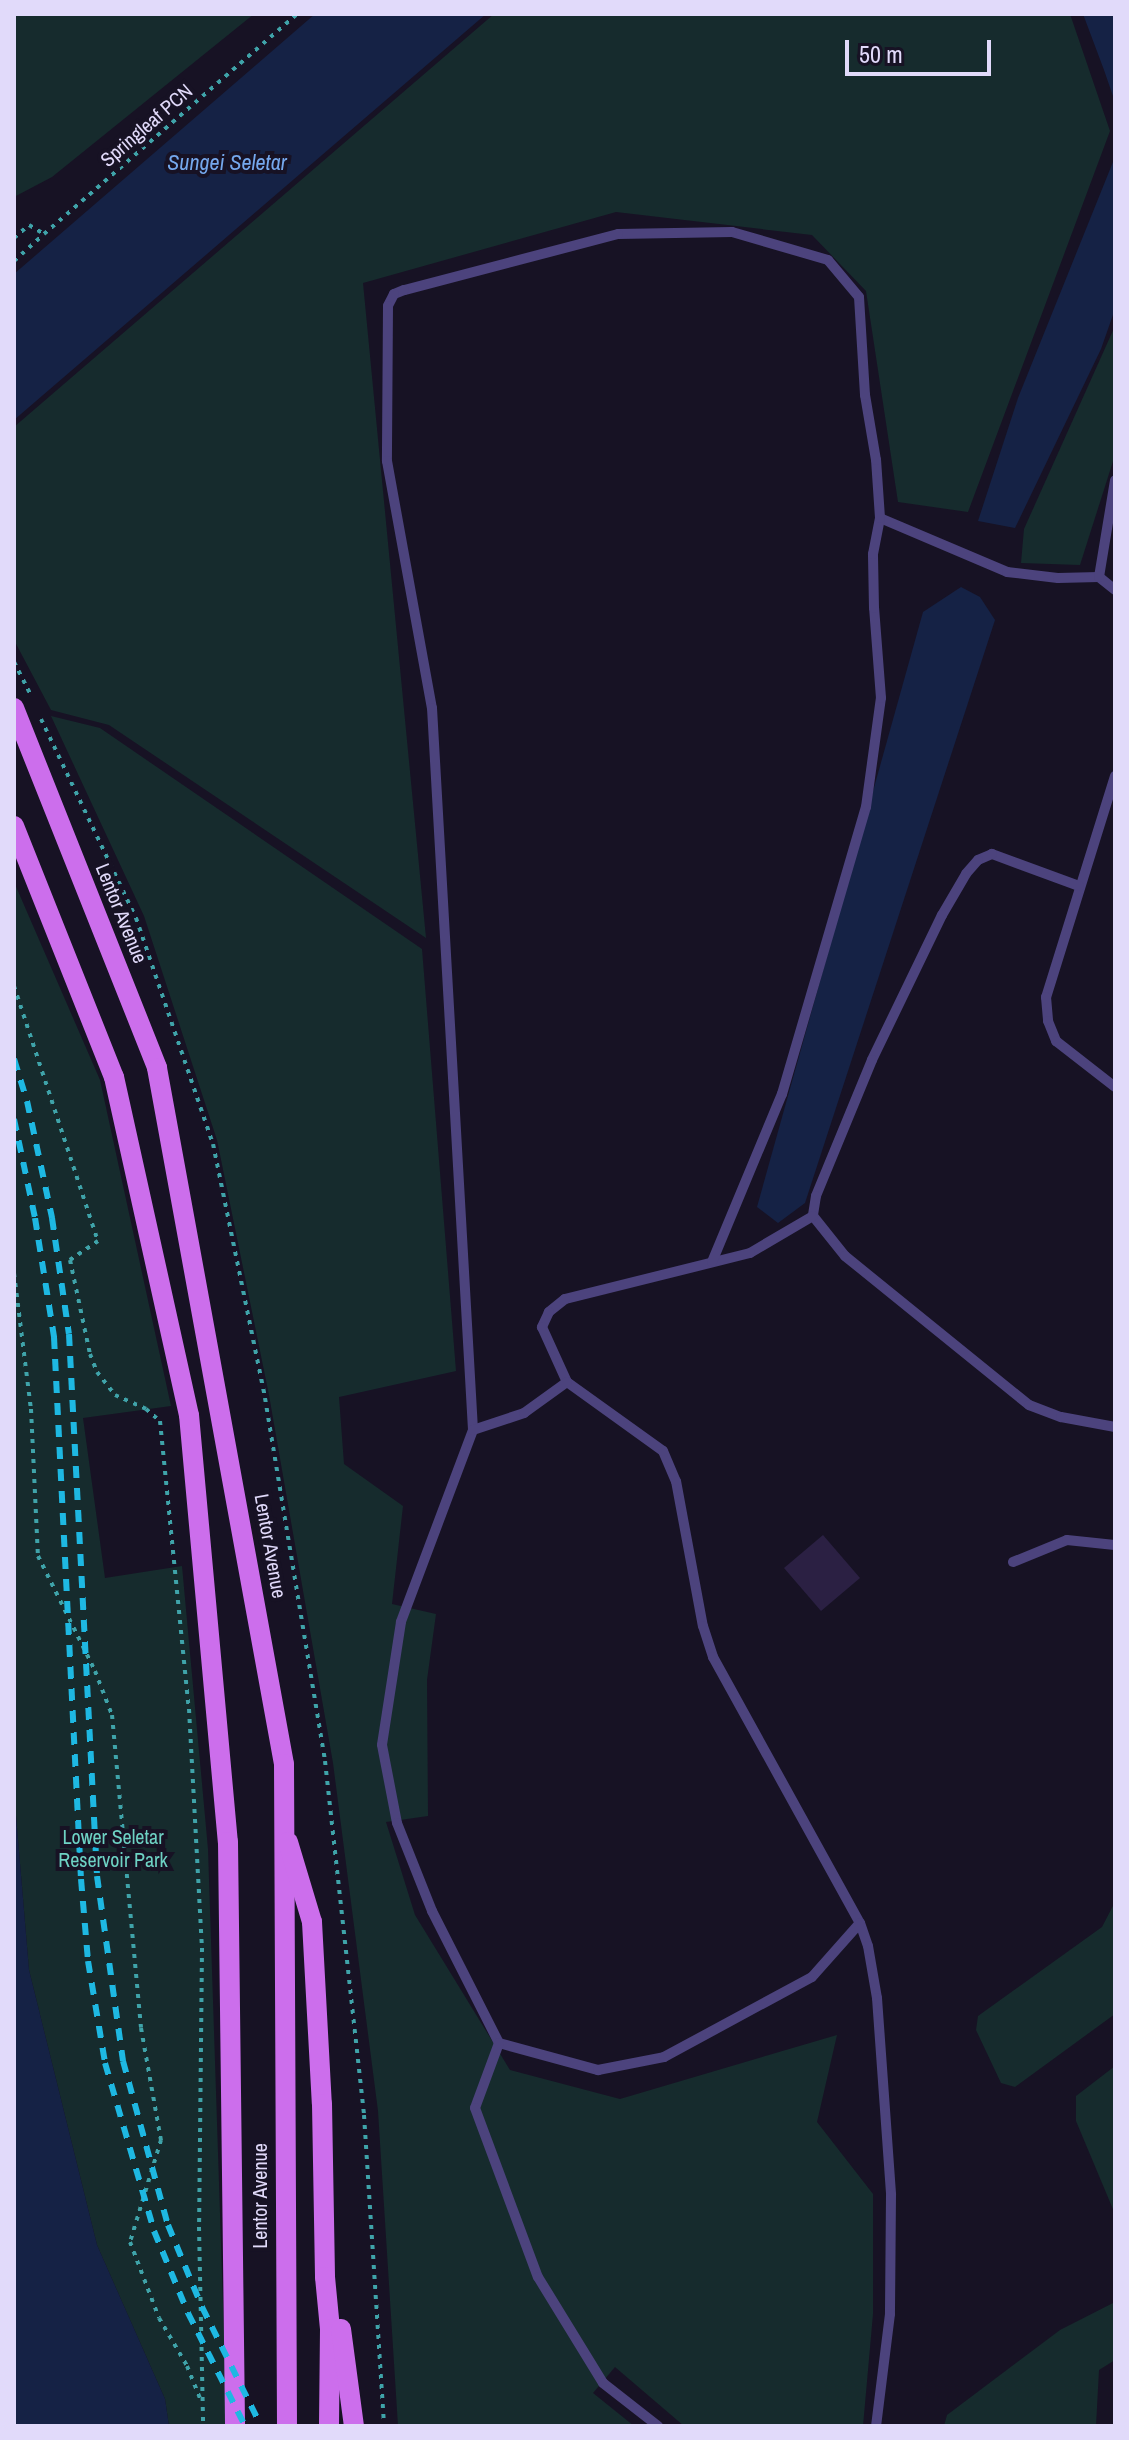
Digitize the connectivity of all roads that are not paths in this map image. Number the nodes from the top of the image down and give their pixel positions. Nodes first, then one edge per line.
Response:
1 (1115, 480) edge
2 (880, 518) junction
3 (1099, 577) junction
4 (1115, 590) edge
5 (14, 708) edge
6 (1115, 776) edge
7 (14, 826) edge
8 (1079, 886) junction
9 (1115, 1087) edge
10 (813, 1216) junction
11 (712, 1262) junction
12 (567, 1382) junction
13 (1115, 1427) edge
14 (473, 1430) junction
15 (1115, 1545) edge
16 (1013, 1562) dead end
17 (282, 1820) junction
18 (860, 1923) junction
19 (499, 2043) junction
20 (326, 2214) junction
21 (235, 2426) edge
22 (287, 2426) edge
23 (329, 2426) edge
24 (354, 2426) edge
25 (658, 2426) edge
26 (876, 2426) edge

1 - 3 lane
2 - 3 lane
2 - 11 lane
2 - 14 lane
3 - 4 lane
5 - 17 main road, Lentor Avenue
6 - 8 lane
7 - 21 main road, Lentor Avenue
8 - 9 lane
8 - 10 lane
10 - 11 lane
10 - 13 lane
11 - 12 lane
12 - 14 lane
12 - 18 lane
14 - 19 lane
15 - 16 lane
17 - 20 main road
17 - 22 main road, Lentor Avenue
18 - 19 lane
18 - 26 lane
19 - 25 lane
20 - 23 main road
20 - 24 main road

